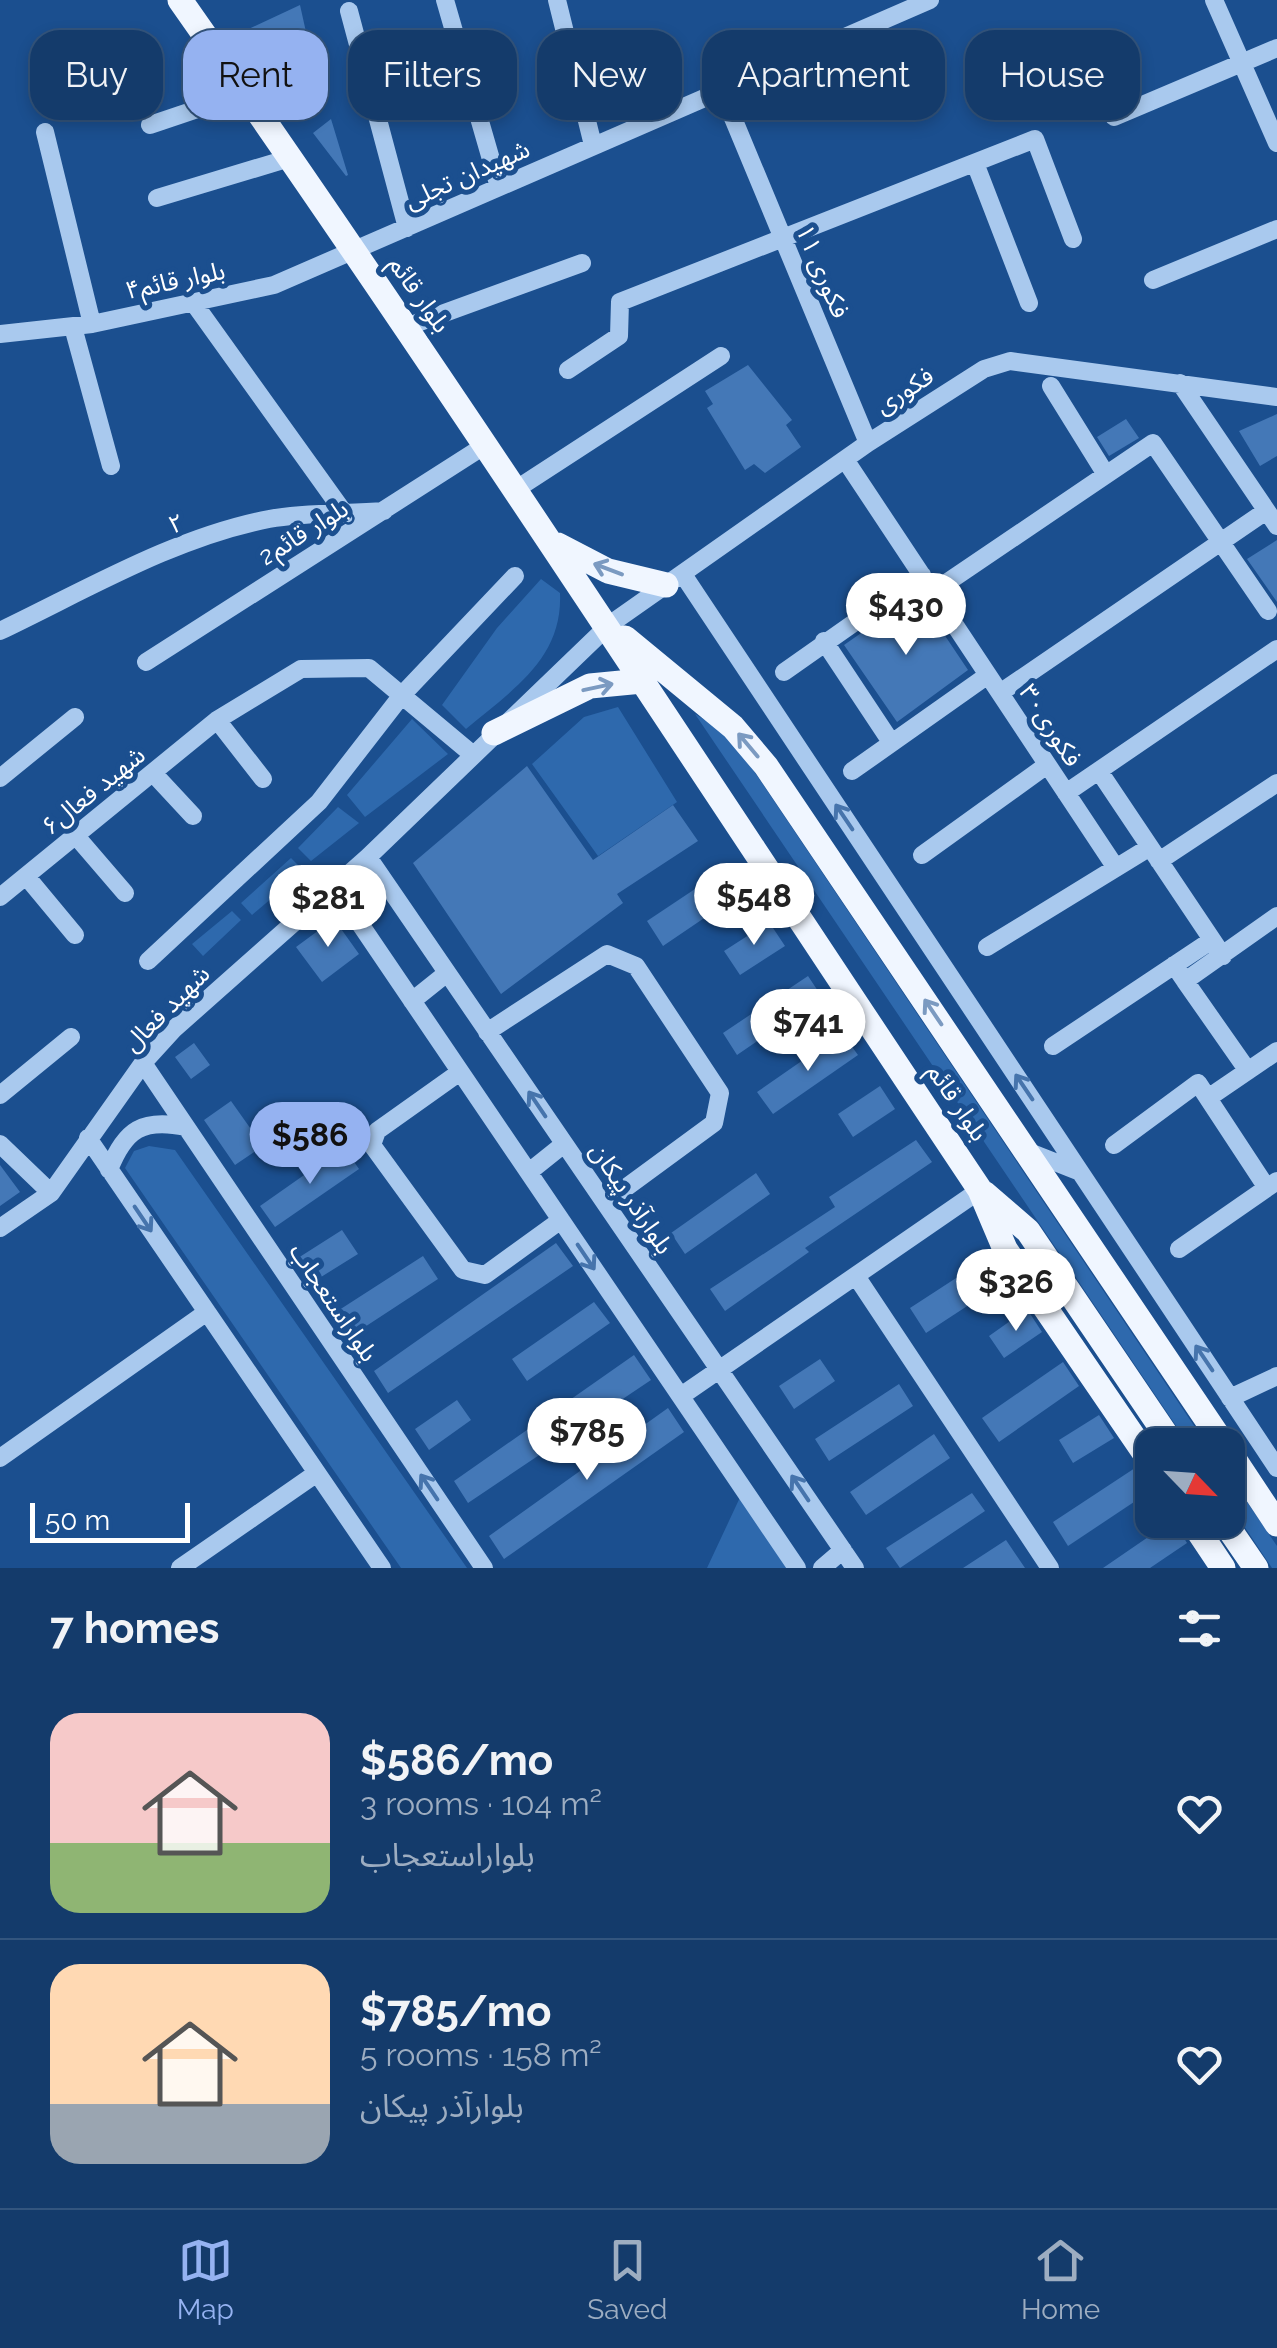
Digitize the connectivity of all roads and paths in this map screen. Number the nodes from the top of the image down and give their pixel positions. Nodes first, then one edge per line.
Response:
1 (180, 0) edge
2 (445, 0) edge
3 (557, 0) edge
4 (930, 0) edge
5 (1214, 0) edge
6 (349, 11) dead end
7 (201, 30) edge
8 (1277, 48) edge
9 (1241, 62) junction
10 (1140, 106) edge
11 (183, 114) edge
12 (264, 120) edge
13 (734, 120) edge
14 (150, 125) dead end
15 (45, 132) dead end
16 (1277, 143) edge
17 (593, 145) junction
18 (290, 158) junction
19 (975, 163) junction
20 (499, 187) junction
21 (157, 198) dead end
22 (407, 228) junction
23 (1277, 229) edge
24 (781, 236) junction
25 (1074, 240) dead end
26 (355, 252) junction
27 (582, 263) dead end
28 (1153, 280) dead end
29 (193, 302) junction
30 (1029, 303) dead end
31 (82, 325) junction
32 (406, 326) junction
33 (0, 334) edge
34 (722, 356) dead end
35 (568, 370) dead end
36 (1180, 383) junction
37 (1051, 386) dead end
38 (1277, 396) edge
39 (868, 443) junction
40 (487, 444) junction
41 (846, 460) junction
42 (111, 466) dead end
43 (1105, 473) junction
44 (518, 488) junction
45 (384, 510) junction
46 (345, 514) junction
47 (1272, 519) edge
48 (1219, 542) junction
49 (554, 543) junction
50 (922, 575) junction
51 (515, 576) dead end
52 (675, 580) junction
53 (933, 592) junction
54 (1268, 611) dead end
55 (609, 625) junction
56 (0, 631) edge
57 (824, 642) junction
58 (1271, 653) edge
59 (146, 662) dead end
60 (784, 672) dead end
61 (988, 675) junction
62 (1277, 675) edge
63 (642, 681) junction
64 (1000, 693) junction
65 (402, 695) junction
66 (75, 717) dead end
67 (217, 720) junction
68 (494, 733) junction
69 (891, 742) junction
70 (472, 754) junction
71 (1047, 765) junction
72 (852, 771) dead end
73 (1098, 771) junction
74 (153, 773) junction
75 (0, 778) edge
76 (262, 778) dead end
77 (1277, 783) edge
78 (1066, 793) junction
79 (193, 816) dead end
80 (76, 836) junction
81 (922, 854) dead end
82 (1154, 854) junction
83 (368, 857) junction
84 (1116, 868) junction
85 (26, 876) junction
86 (334, 887) junction
87 (125, 893) dead end
88 (0, 897) edge
89 (1277, 916) edge
90 (75, 935) dead end
91 (988, 947) dead end
92 (1217, 948) junction
93 (148, 960) dead end
94 (447, 972) junction
95 (1180, 973) junction
96 (412, 1002) junction
97 (487, 1032) junction
98 (70, 1036) dead end
99 (1053, 1046) dead end
100 (1277, 1051) edge
101 (143, 1063) junction
102 (1248, 1071) junction
103 (460, 1072) junction
104 (1203, 1091) junction
105 (0, 1095) edge
106 (186, 1127) junction
107 (88, 1138) junction
108 (0, 1144) edge
109 (564, 1144) junction
110 (1114, 1146) dead end
111 (1027, 1151) junction
112 (110, 1170) junction
113 (528, 1172) junction
114 (1080, 1172) junction
115 (1272, 1184) edge
116 (980, 1190) junction
117 (50, 1193) junction
118 (605, 1203) junction
119 (561, 1220) junction
120 (0, 1228) edge
121 (1179, 1248) dead end
122 (856, 1276) junction
123 (207, 1312) junction
124 (720, 1371) junction
125 (1277, 1376) edge
126 (680, 1396) junction
127 (1230, 1398) junction
128 (1162, 1428) edge
129 (1213, 1428) edge
130 (1135, 1439) edge
131 (0, 1458) edge
132 (1277, 1468) edge
133 (317, 1473) junction
134 (1245, 1476) edge
135 (1277, 1524) edge
136 (1202, 1538) edge
137 (1236, 1538) edge
138 (843, 1550) junction
139 (180, 1568) edge
140 (382, 1568) edge
141 (484, 1568) edge
142 (797, 1568) edge
143 (822, 1568) edge
144 (855, 1568) edge
145 (1050, 1568) edge
146 (1223, 1568) edge
147 (1256, 1568) edge

1 - 7 main road, بلوار قائم
2 - 20 street
3 - 17 street
4 - 17 street, شهیدان تجلی
5 - 9 street
6 - 22 street
8 - 9 street
9 - 10 street
9 - 16 street
11 - 14 street
12 - 18 main road, بلوار قائم
13 - 24 street, فکوری ۱۱
15 - 31 street
17 - 20 street, شهیدان تجلی
18 - 21 street
18 - 26 main road, بلوار قائم
19 - 24 street
19 - 25 street
19 - 30 street
20 - 22 street, شهیدان تجلی
22 - 26 street, شهیدان تجلی
23 - 28 street
24 - 35 street
24 - 39 street, فکوری ۱۱
26 - 29 street, بلوار قائم۴
26 - 32 main road, بلوار قائم
27 - 32 street
29 - 31 street, بلوار قائم۴
29 - 46 street
31 - 33 street, بلوار قائم۴
31 - 42 street
32 - 40 main road, بلوار قائم
34 - 44 street
36 - 38 street, فکوری
36 - 39 street, فکوری
36 - 47 street
37 - 43 street
39 - 41 street, فکوری
40 - 44 main road, بلوار قائم
40 - 45 street, 2بلوار قائم
41 - 50 street, فکوری۳۰
41 - 52 street, فکوری
43 - 48 street
43 - 53 street
44 - 49 main road, بلوار قائم
45 - 46 street, ۲
45 - 59 street, 2بلوار قائم
46 - 56 street, ۲
47 - 48 street
48 - 54 street
48 - 64 street
52 -> 49 main road
49 - 55 main road, بلوار قائم
50 - 53 street, فکوری۳۰
50 - 57 street
51 - 65 street
52 - 55 street, فکوری
114 -> 52 street
53 - 61 street, فکوری۳۰
55 - 63 main road, بلوار قائم
55 - 68 street, شهید فعال
111 -> 55 main road, بلوار قائم
57 - 60 street
57 - 69 street
58 - 62 street
58 - 73 street
61 - 64 street, فکوری۳۰
61 - 69 street
68 -> 63 main road
63 - 116 main road, بلوار قائم
64 - 71 street, فکوری۳۰
65 - 67 street, شهید فعال۶
65 - 70 street, شهید فعال۶
65 - 93 street
66 - 75 street
67 - 74 street, شهید فعال۶
67 - 76 street
68 - 70 street, شهید فعال
69 - 72 street
70 - 83 street, شهید فعال
71 - 78 street, فکوری۳۰
71 - 81 street
73 - 78 street
73 - 82 street
74 - 79 street
74 - 80 street, شهید فعال۶
77 - 82 street
78 - 84 street, فکوری۳۰
80 - 85 street, شهید فعال۶
80 - 87 street
82 - 84 street
82 - 92 street
83 - 86 street, شهید فعال
83 - 94 street, بلوارآذر پیکان
84 - 91 street
85 - 88 street, شهید فعال۶
85 - 90 street
86 - 96 street
86 - 101 street, شهید فعال
89 - 92 street
92 - 95 street
94 - 96 street
94 - 97 street, بلوارآذر پیکان
95 - 99 street
95 - 102 street
96 - 103 street
109 -> 97 street, بلوارآذر پیکان
97 - 118 street
98 - 105 street
100 - 102 street
101 - 106 street, بلواراستعجاب
101 - 107 street, شهید فعال
102 - 104 street
103 - 113 street
103 - 119 street
104 - 110 street
104 - 115 street
106 - 112 street
141 -> 106 street, بلواراستعجاب
107 - 112 street
107 - 117 street, شهید فعال
108 - 117 street
109 - 113 street
109 - 118 street, بلوارآذر پیکان
111 - 114 street
111 - 129 main road, بلوار قائم
112 -> 123 street
113 - 119 street
127 -> 114 street
115 - 121 street
116 - 122 street
116 - 128 main road
116 - 130 main road, بلوار قائم
117 - 120 street
118 - 124 street, بلوارآذر پیکان
119 -> 126 street
122 - 124 street
122 - 145 street
123 - 131 street
123 - 133 street
124 - 126 street
138 -> 124 street, بلوارآذر پیکان
125 - 127 street
126 - 142 street
127 - 132 street
133 - 139 street
133 - 140 street
134 - 135 main road, بلوار قائم
136 - 146 main road
137 - 147 main road
138 - 143 street
138 - 144 street, بلوارآذر پیکان

